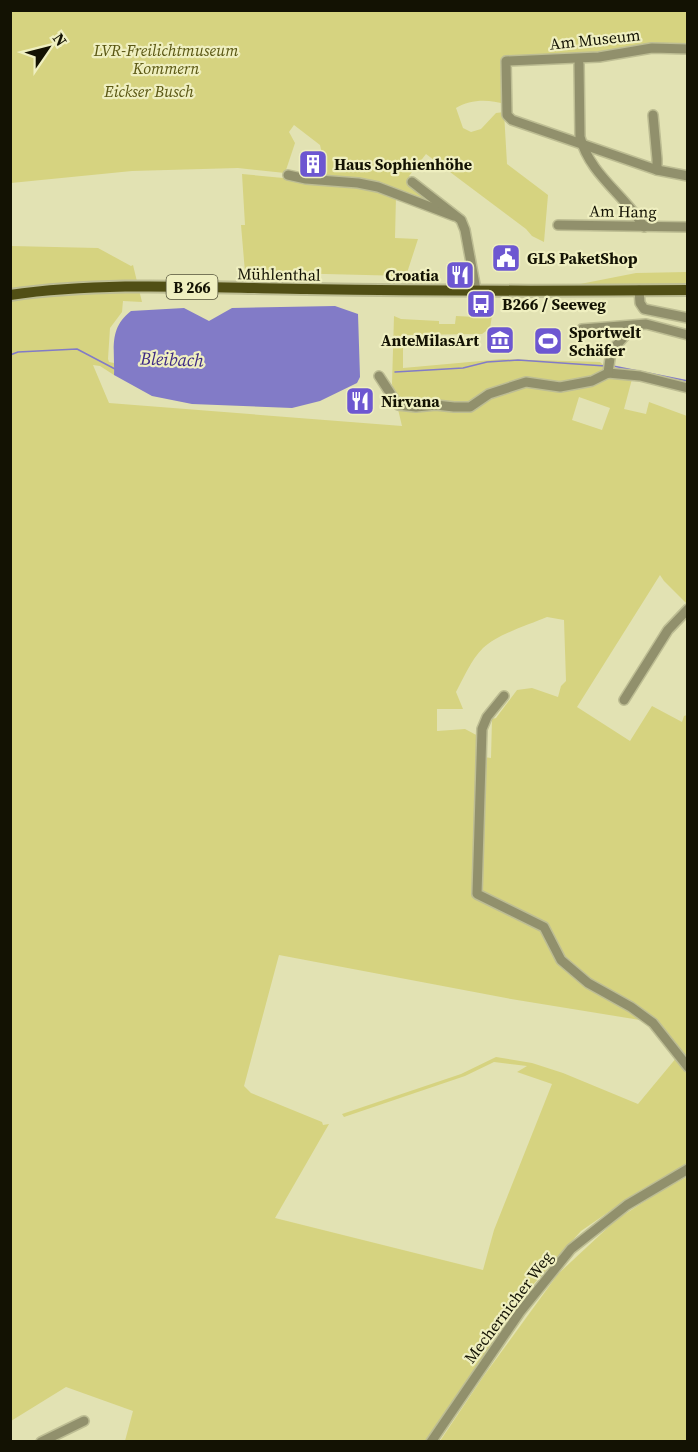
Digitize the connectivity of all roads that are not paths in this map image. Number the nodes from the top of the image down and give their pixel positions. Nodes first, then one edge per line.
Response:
1 (687, 49) edge
2 (579, 64) dead end
3 (652, 115) dead end
4 (582, 145) junction
5 (657, 170) junction
6 (288, 175) dead end
7 (687, 176) edge
8 (412, 182) dead end
9 (454, 216) junction
10 (558, 225) dead end
11 (644, 227) junction
12 (687, 227) edge
13 (476, 290) junction
14 (639, 290) junction
15 (687, 290) edge
16 (10, 295) edge
17 (687, 318) edge
18 (634, 326) junction
19 (582, 329) dead end
20 (687, 335) edge
21 (608, 368) junction
22 (379, 376) dead end
23 (687, 388) edge
24 (687, 609) edge
25 (504, 696) dead end
26 (624, 700) dead end
27 (687, 1067) edge
28 (687, 1169) edge
29 (84, 1421) dead end
30 (55, 1439) edge
31 (41, 1442) edge
32 (431, 1442) edge

1 - 4 street, Am Museum
2 - 4 street
3 - 5 street
4 - 5 street
4 - 11 street
5 - 7 street
6 - 9 street
8 - 9 street
9 - 13 street
10 - 11 street, Am Hang
11 - 12 street, Am Hang
13 - 14 main road, B 266
13 - 16 main road, Mühlenthal / B 266
14 - 15 main road, B 266
14 - 17 street
18 - 19 street
18 - 20 street
18 - 21 street
21 - 22 street
21 - 23 street
24 - 26 street
25 - 27 street
28 - 32 street, Mechernicher Weg
29 - 30 street
30 - 31 street

